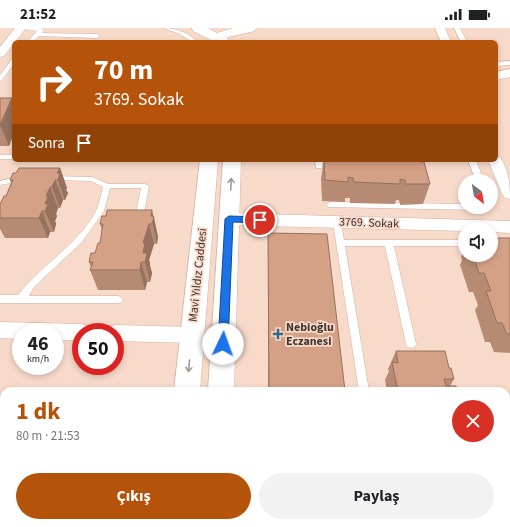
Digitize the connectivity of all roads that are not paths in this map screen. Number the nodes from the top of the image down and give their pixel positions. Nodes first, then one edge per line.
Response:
1 (21, 28) edge
2 (166, 28) edge
3 (198, 28) edge
4 (440, 28) edge
5 (457, 28) edge
6 (231, 29) edge
7 (40, 31) edge
8 (263, 31) dead end
9 (97, 36) dead end
10 (250, 36) edge
11 (32, 40) edge
12 (192, 40) edge
13 (218, 40) edge
14 (221, 40) edge
15 (445, 40) edge
16 (463, 40) edge
17 (0, 54) edge
18 (12, 63) edge
19 (510, 63) edge
20 (498, 64) edge
21 (510, 73) edge
22 (498, 76) edge
23 (0, 79) edge
24 (0, 157) edge
25 (12, 158) edge
26 (209, 162) edge
27 (232, 162) edge
28 (473, 162) edge
29 (496, 162) edge
30 (477, 174) edge
31 (32, 177) edge
32 (47, 178) edge
33 (0, 183) edge
34 (107, 186) junction
35 (510, 194) edge
36 (331, 205) dead end
37 (458, 207) edge
38 (140, 213) edge
39 (204, 219) junction
40 (229, 219) junction
41 (337, 222) junction
42 (510, 227) edge
43 (340, 243) junction
44 (389, 243) junction
45 (458, 243) edge
46 (0, 299) edge
47 (21, 299) junction
48 (118, 300) dead end
49 (0, 330) edge
50 (72, 332) edge
51 (124, 333) edge
52 (192, 335) junction
53 (411, 344) dead end
54 (187, 387) edge
55 (221, 387) edge
56 (363, 387) edge

1 - 7 lane
1 - 17 street
2 - 12 lane
3 - 13 main road
4 - 15 street
5 - 16 lane
6 - 10 main road
6 - 14 main road
7 - 9 lane
7 - 11 lane
8 - 10 main road
18 - 23 lane
19 - 20 lane
21 - 22 street
24 - 25 lane
26 - 39 main road, Mavi Yıldız Caddesi
40 -> 27 main road
28 - 30 lane
29 - 35 street
31 - 33 lane
32 - 34 lane
34 - 38 lane
34 - 47 lane
36 - 37 lane
39 - 40 main road
39 - 52 main road, Mavi Yıldız Caddesi
40 - 41 street, 3769. Sokak
40 - 55 main road
41 - 42 street, 3769. Sokak
41 - 43 lane
43 - 44 lane
43 - 56 lane
44 - 45 lane
44 - 53 lane
46 - 47 lane
47 - 48 lane
49 - 50 street
51 - 52 street
52 -> 54 main road, Mavi Yıldız Caddesi

